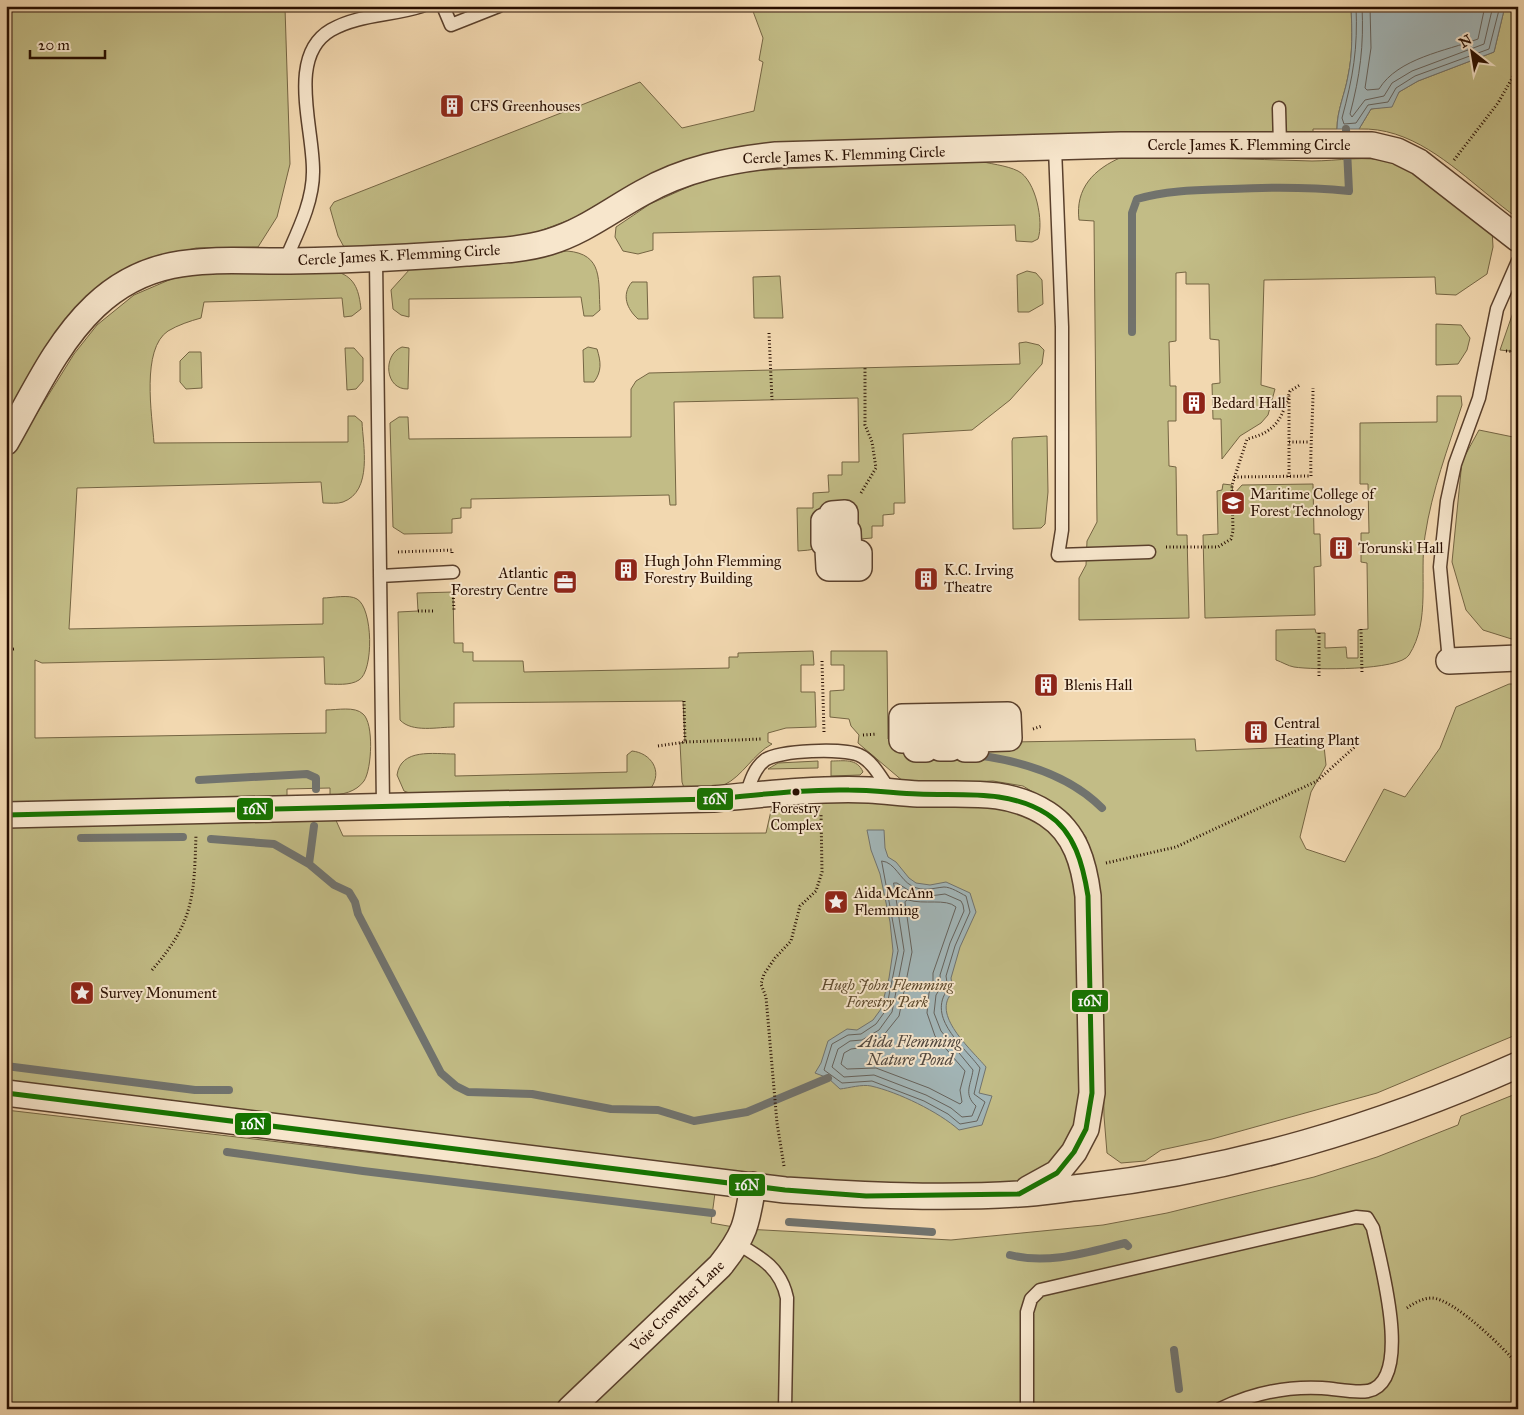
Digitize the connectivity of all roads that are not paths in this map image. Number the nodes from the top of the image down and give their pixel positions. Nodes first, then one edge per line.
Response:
1 (422, 6) edge
2 (443, 6) edge
3 (499, 6) edge
4 (388, 10) edge
5 (1279, 108) dead end
6 (1280, 145) junction
7 (1055, 148) junction
8 (1518, 239) edge
9 (376, 260) junction
10 (285, 261) junction
11 (1518, 261) edge
12 (6, 442) edge
13 (1149, 552) road end
14 (453, 572) dead end
15 (380, 576) junction
16 (1518, 658) edge
17 (1449, 661) joint
18 (902, 717) joint
19 (891, 792) junction
20 (746, 796) junction
21 (383, 806) junction
22 (6, 815) edge
23 (1518, 1065) edge
24 (6, 1093) edge
25 (753, 1186) junction
26 (1019, 1194) junction
27 (738, 1244) junction
28 (570, 1409) edge
29 (785, 1409) edge
30 (1027, 1409) edge
31 (1220, 1409) edge

1 - 4 lane
2 - 3 lane
4 - 10 lane
5 - 6 lane
6 - 7 street, Cercle James K. Flemming Circle
6 - 8 street, Cercle James K. Flemming Circle
7 - 9 street, Cercle James K. Flemming Circle
7 - 13 lane
9 - 10 street, Cercle James K. Flemming Circle
9 - 15 lane
10 - 12 street, Cercle James K. Flemming Circle
11 - 17 lane
14 - 15 lane
15 - 21 lane
16 - 17 street
18 - 18 street
19 - 20 street
19 - 20 lane
19 - 26 street
20 - 21 street
21 - 22 street
23 - 26 street
24 - 25 street
25 - 26 street
25 - 27 street, Voie Crowther Lane
27 - 28 street, Voie Crowther Lane
27 - 29 lane
30 - 31 lane

